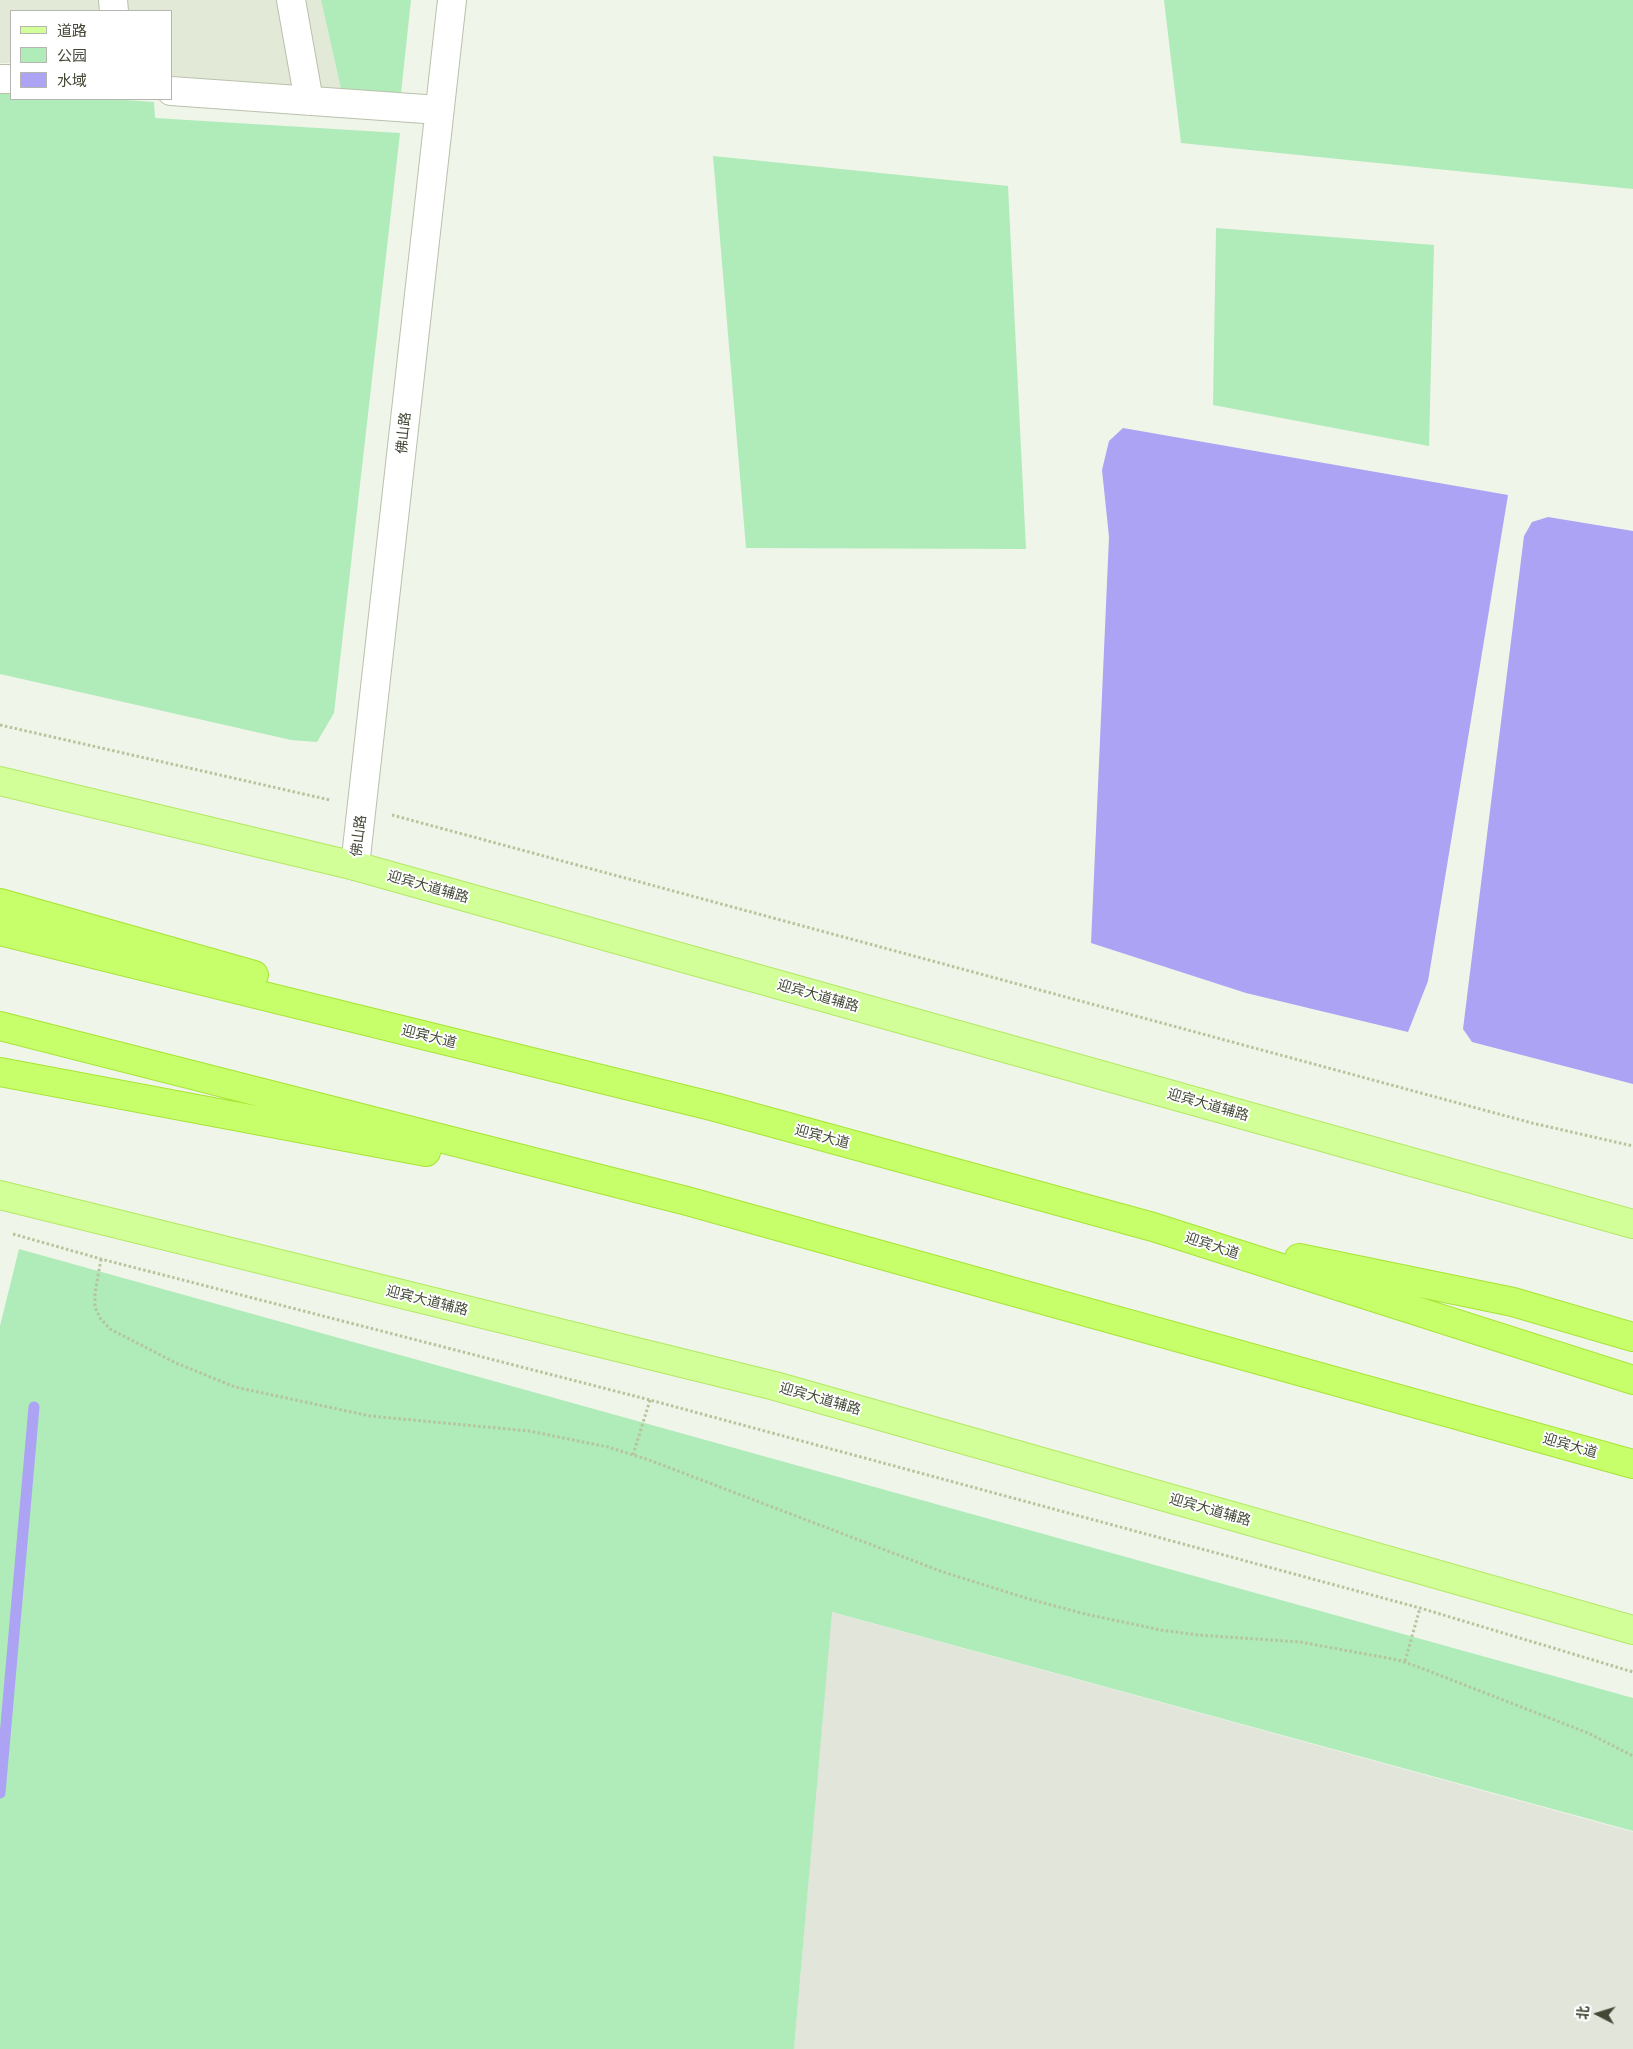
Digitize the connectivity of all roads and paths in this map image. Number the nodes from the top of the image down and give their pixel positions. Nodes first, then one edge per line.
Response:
1 (292, 0) edge
2 (452, 0) edge
3 (172, 91) edge
4 (309, 101) junction
5 (439, 110) junction
6 (0, 725) edge
7 (0, 781) edge
8 (362, 808) junction
9 (355, 866) junction
10 (0, 903) edge
11 (0, 931) edge
12 (0, 1026) edge
13 (0, 1072) edge
14 (715, 1107) junction
15 (1633, 1146) edge
16 (0, 1195) edge
17 (688, 1201) junction
18 (1633, 1224) edge
19 (1153, 1227) junction
20 (9, 1233) dead end
21 (101, 1259) junction
22 (1633, 1337) edge
23 (1633, 1380) edge
24 (650, 1400) junction
25 (1478, 1420) junction
26 (633, 1455) junction
27 (1633, 1464) edge
28 (1633, 1484) edge
29 (1420, 1608) junction
30 (1633, 1630) edge
31 (1405, 1661) dead end
32 (1633, 1672) edge
33 (1633, 1756) edge

1 - 4 street
2 - 5 street, 佛山路
3 - 4 street
4 - 5 street
5 - 8 street, 佛山路
6 - 8 path
7 - 9 main road, 迎宾大道辅路
8 - 9 street, 佛山路
8 - 15 path
9 - 18 main road, 迎宾大道辅路
10 - 14 highway
11 - 14 highway, 迎宾大道
12 - 17 highway, 迎宾大道
13 - 17 highway
14 - 19 highway, 迎宾大道
16 - 30 main road, 迎宾大道辅路
17 - 25 highway, 迎宾大道
19 - 22 highway
19 - 23 highway, 迎宾大道
20 - 21 path
21 - 24 path
21 - 26 path
24 - 26 path
24 - 29 path
25 - 27 highway, 迎宾大道
25 - 28 highway
26 - 33 path
29 - 31 path
29 - 32 path

